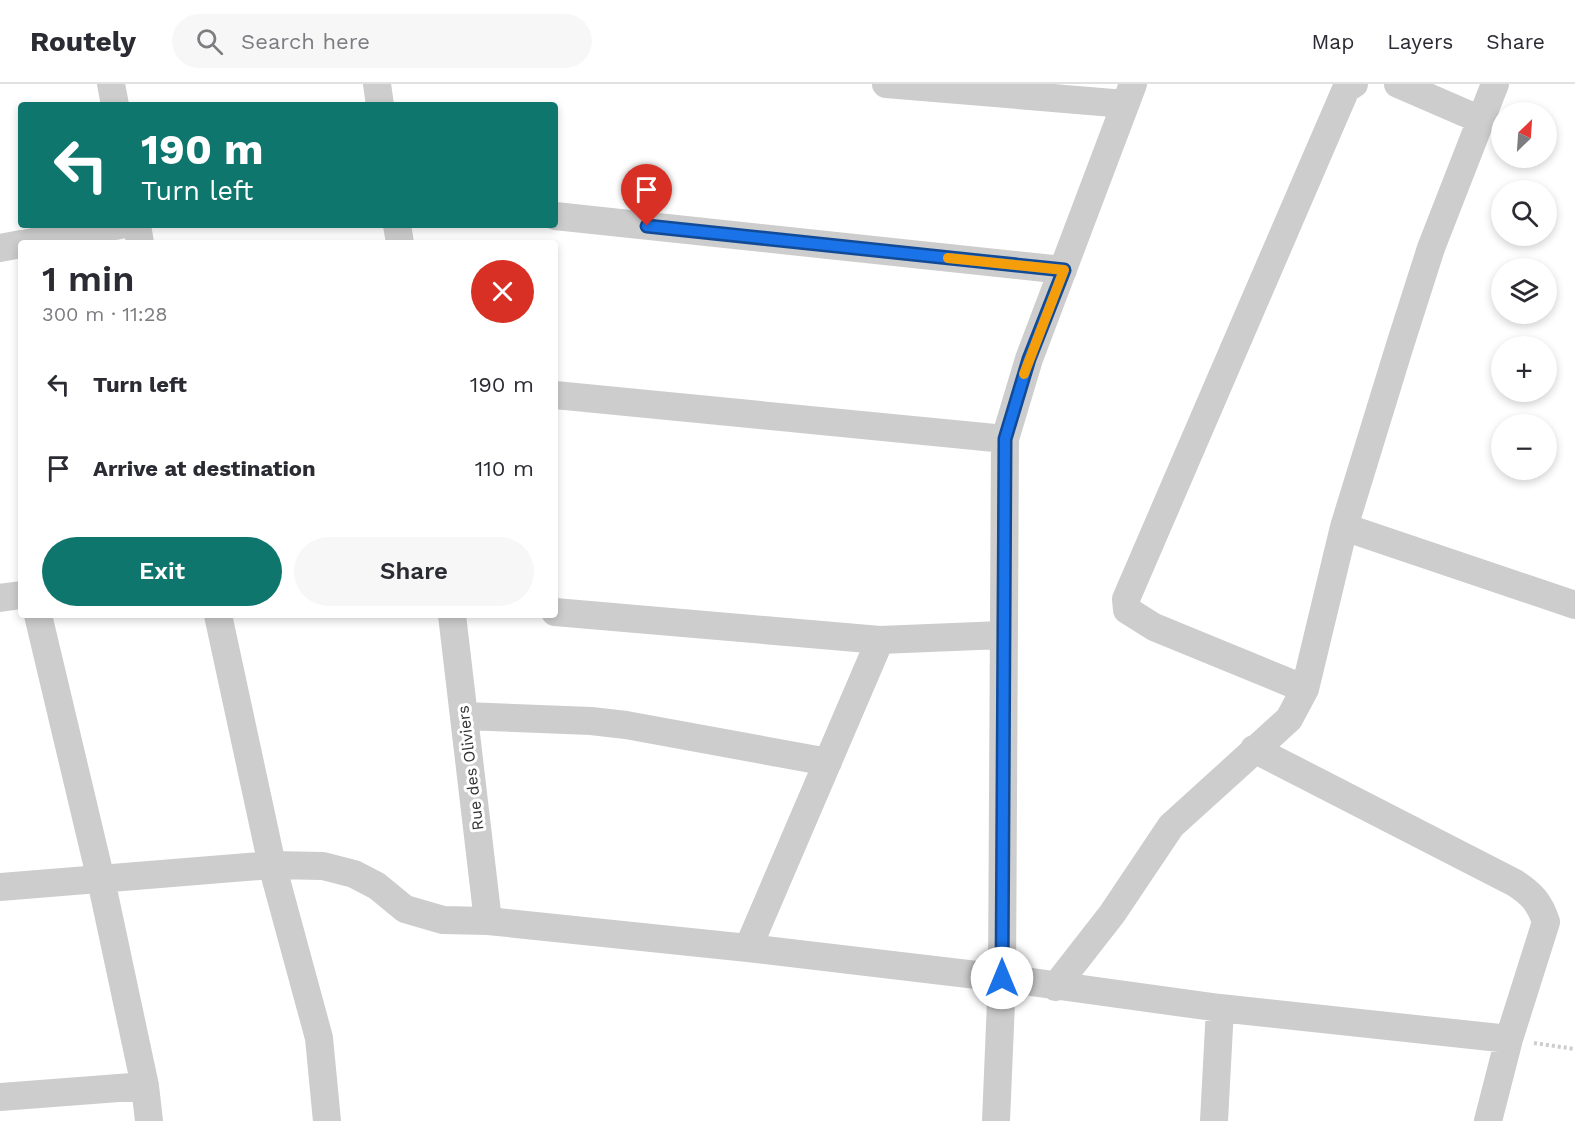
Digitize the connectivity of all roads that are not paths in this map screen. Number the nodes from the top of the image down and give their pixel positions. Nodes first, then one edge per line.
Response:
1 (111, 84) edge
2 (377, 84) edge
3 (886, 84) edge
4 (1354, 84) edge
5 (1398, 84) edge
6 (1495, 84) edge
7 (1129, 94) edge
8 (114, 102) edge
9 (380, 102) edge
10 (1481, 120) junction
11 (558, 216) edge
12 (105, 228) edge
13 (43, 240) edge
14 (18, 245) edge
15 (0, 248) edge
16 (1064, 270) junction
17 (558, 396) edge
18 (1005, 439) junction
19 (1344, 527) junction
20 (18, 595) edge
21 (0, 598) edge
22 (1575, 605) edge
23 (558, 612) edge
24 (39, 618) edge
25 (219, 618) edge
26 (452, 618) edge
27 (1002, 635) junction
28 (880, 640) junction
29 (1305, 689) junction
30 (464, 716) junction
31 (1254, 749) junction
32 (828, 762) junction
33 (272, 866) junction
34 (101, 880) junction
35 (0, 887) edge
36 (488, 921) junction
37 (748, 948) junction
38 (1002, 978) junction
39 (1055, 987) junction
40 (1220, 1008) junction
41 (1509, 1039) junction
42 (145, 1086) junction
43 (0, 1097) edge
44 (149, 1121) edge
45 (327, 1121) edge
46 (996, 1121) edge
47 (1214, 1121) edge
48 (1488, 1121) edge

1 - 8 street
2 - 9 street
3 - 7 street
4 - 29 street
5 - 10 street
6 - 10 street
7 - 16 street
10 - 19 street
11 - 16 street
12 - 13 street
14 - 15 street
16 - 18 street
17 - 18 street
18 - 27 street
19 - 22 street
19 - 29 street
20 - 21 street
23 - 28 street
24 - 34 street
25 - 33 street
26 - 30 street, Rue des Oliviers
27 - 28 street
27 - 38 street
28 - 32 street
29 - 31 street
30 - 32 street
30 - 36 street, Rue des Oliviers
31 - 39 street
31 - 41 street
32 - 37 street
33 - 34 street
33 - 36 street
33 - 45 street
34 - 35 street
34 - 42 street
36 - 37 street
37 - 38 street
38 - 39 street
38 - 46 street
39 - 40 street
40 - 41 street
40 - 47 street
41 - 48 street
42 - 43 street
42 - 44 street

